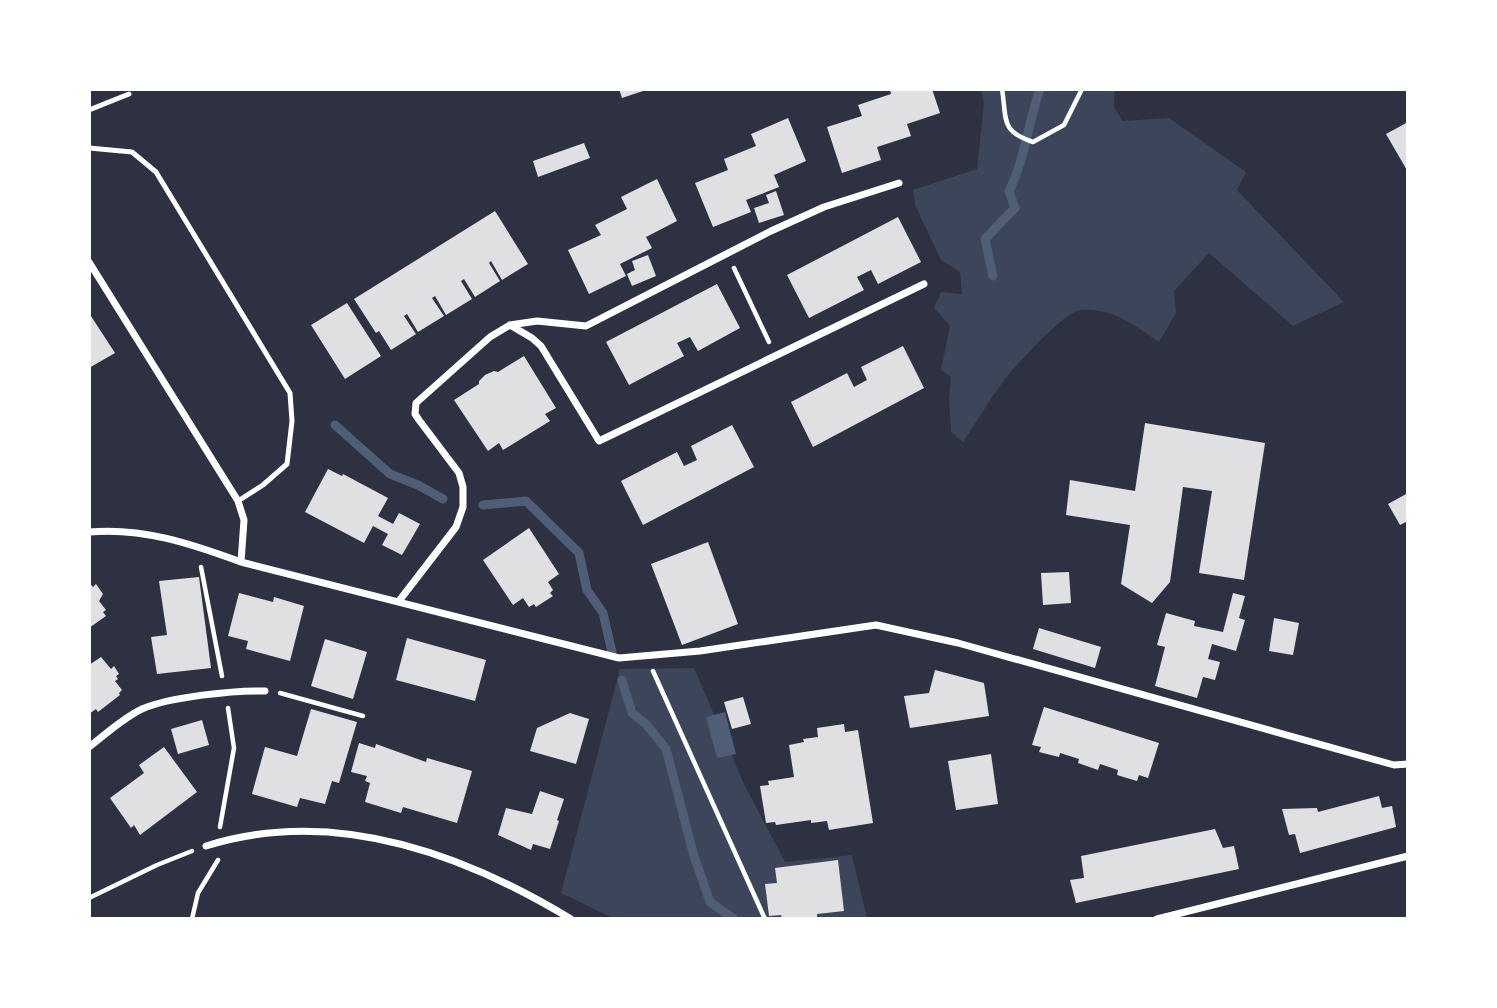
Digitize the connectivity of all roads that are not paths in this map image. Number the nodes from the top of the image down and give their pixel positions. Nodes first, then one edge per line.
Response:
1 (129, 94) dead end
2 (89, 110) edge
3 (89, 148) edge
4 (899, 183) dead end
5 (89, 262) edge
6 (924, 284) dead end
7 (510, 325) junction
8 (238, 501) junction
9 (89, 532) edge
10 (241, 562) junction
11 (399, 601) junction
12 (265, 691) road end
13 (89, 747) edge
14 (1408, 764) edge
15 (206, 846) road end
16 (1408, 856) edge
17 (570, 919) edge
18 (1157, 919) edge

1 - 2 lane
3 - 8 lane
4 - 7 street
5 - 8 street
6 - 7 street
7 - 11 street
8 - 10 street
9 - 10 street
10 - 11 street
11 - 14 street
12 - 13 street
15 - 17 street
16 - 18 street

